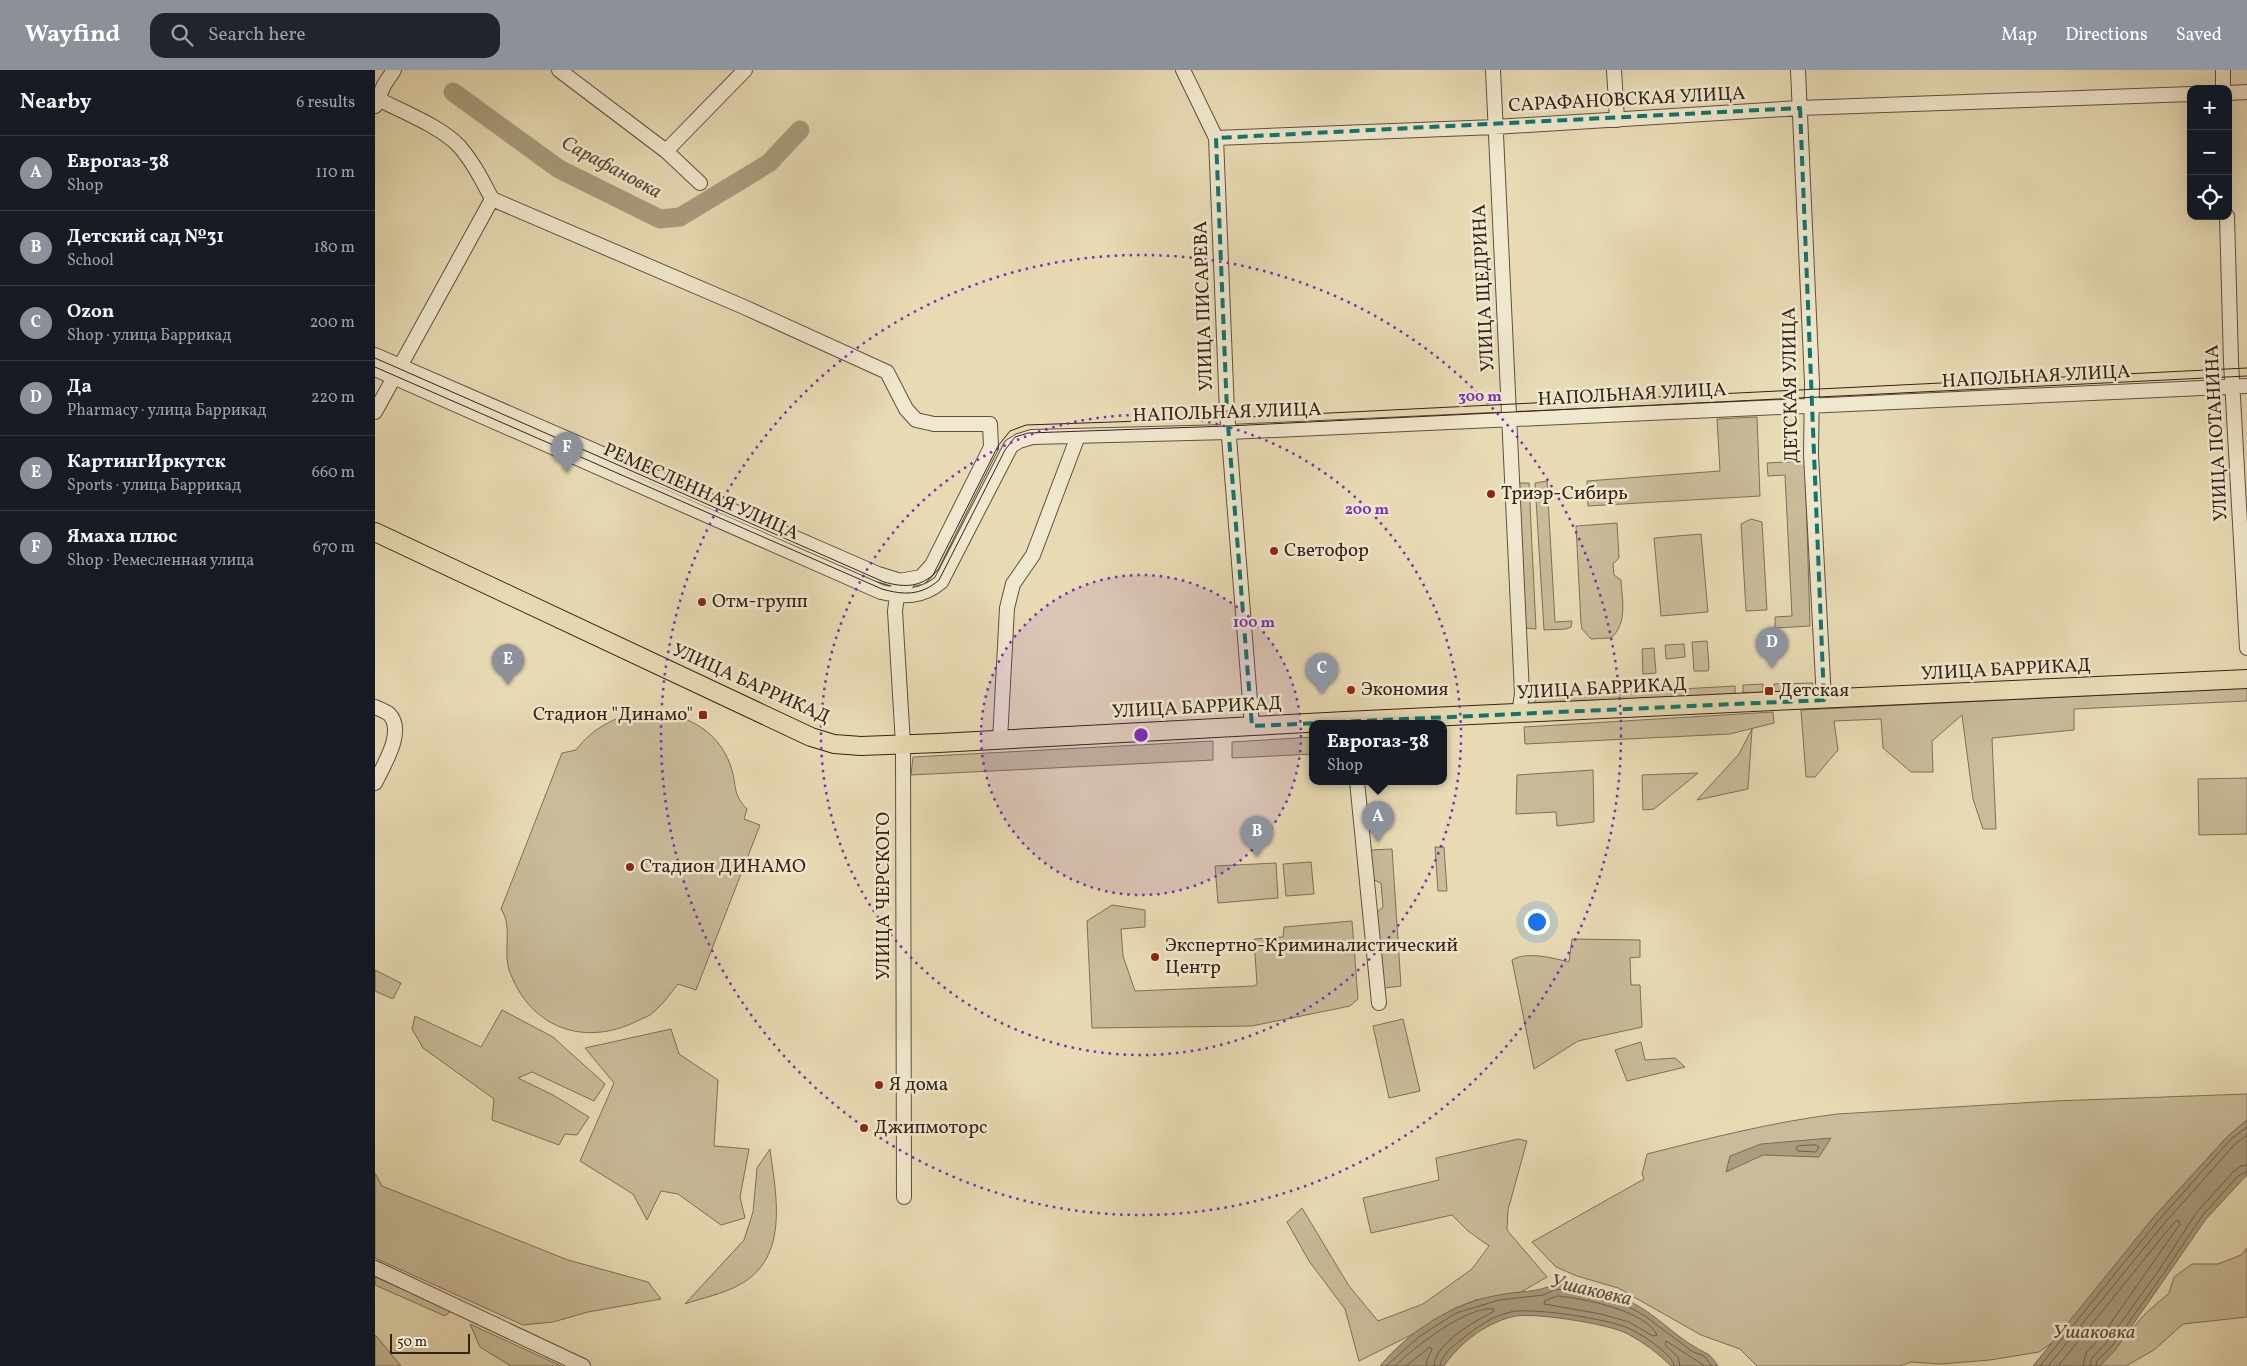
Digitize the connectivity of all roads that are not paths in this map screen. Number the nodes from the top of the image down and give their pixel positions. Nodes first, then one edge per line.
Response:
1 (394, 70) edge
2 (559, 70) edge
3 (745, 70) edge
4 (1183, 70) edge
5 (1493, 70) edge
6 (1614, 70) edge
7 (1798, 70) edge
8 (2223, 70) edge
9 (380, 84) edge
10 (2223, 85) edge
11 (2247, 92) edge
12 (2232, 93) edge
13 (2187, 94) edge
14 (376, 102) edge
15 (1800, 108) junction
16 (1617, 120) junction
17 (1495, 127) junction
18 (1216, 138) junction
19 (666, 151) junction
20 (700, 183) dead end
21 (492, 199) junction
22 (2227, 220) edge
23 (375, 355) edge
24 (375, 369) edge
25 (397, 372) junction
26 (2247, 386) edge
27 (2233, 387) junction
28 (1810, 406) junction
29 (375, 412) edge
30 (1509, 421) junction
31 (1229, 432) junction
32 (1078, 436) junction
33 (375, 532) edge
34 (899, 581) junction
35 (932, 589) junction
36 (897, 596) junction
37 (2247, 648) edge
38 (2247, 679) edge
39 (1824, 700) junction
40 (375, 707) edge
41 (1519, 714) junction
42 (1394, 720) edge
43 (1309, 724) edge
44 (1252, 726) junction
45 (1000, 740) junction
46 (903, 744) junction
47 (375, 783) edge
48 (1357, 785) edge
49 (1379, 1003) dead end
50 (904, 1198) dead end
51 (375, 1268) edge
52 (583, 1366) edge

1 - 9 street
2 - 19 street
3 - 19 street
4 - 18 street, УЛИЦА ПИСАРЕВА
5 - 17 street, УЛИЦА ЩЕДРИНА
6 - 16 street
7 - 15 street, ДЕТСКАЯ УЛИЦА
8 - 10 street
9 - 14 street
11 - 12 street
13 - 15 street, САРАФАНОВСКАЯ УЛИЦА
14 - 21 street
15 - 16 street, САРАФАНОВСКАЯ УЛИЦА
15 - 28 street, ДЕТСКАЯ УЛИЦА
16 - 17 street, САРАФАНОВСКАЯ УЛИЦА
17 - 18 street, САРАФАНОВСКАЯ УЛИЦА
17 - 30 street, УЛИЦА ЩЕДРИНА
18 - 31 street, УЛИЦА ПИСАРЕВА
19 - 20 street
21 - 25 street
21 - 34 street
22 - 27 street, УЛИЦА ПОТАНИНА
23 - 25 street, РЕМЕСЛЕННАЯ УЛИЦА
24 - 25 street, РЕМЕСЛЕННАЯ УЛИЦА
25 - 29 street
25 - 34 street, РЕМЕСЛЕННАЯ УЛИЦА
25 - 36 street, РЕМЕСЛЕННАЯ УЛИЦА
26 - 27 street, НАПОЛЬНАЯ УЛИЦА
27 - 28 street, НАПОЛЬНАЯ УЛИЦА
27 - 37 street, УЛИЦА ПОТАНИНА
28 - 30 street, НАПОЛЬНАЯ УЛИЦА
28 - 39 street, ДЕТСКАЯ УЛИЦА
30 - 31 street, НАПОЛЬНАЯ УЛИЦА
30 - 41 street, УЛИЦА ЩЕДРИНА
31 - 32 street, НАПОЛЬНАЯ УЛИЦА
31 - 44 street, УЛИЦА ПИСАРЕВА
32 - 35 street, НАПОЛЬНАЯ УЛИЦА
32 - 45 street
33 - 46 main road, УЛИЦА БАРРИКАД
34 - 35 street, РЕМЕСЛЕННАЯ УЛИЦА
34 - 36 street, УЛИЦА ЧЕРСКОГО
35 - 36 street, РЕМЕСЛЕННАЯ УЛИЦА
36 - 46 street, УЛИЦА ЧЕРСКОГО
38 - 39 main road, УЛИЦА БАРРИКАД
39 - 41 main road, УЛИЦА БАРРИКАД
40 - 47 street
41 - 42 main road, УЛИЦА БАРРИКАД
43 - 44 main road, УЛИЦА БАРРИКАД
44 - 45 main road, УЛИЦА БАРРИКАД
45 - 46 main road, УЛИЦА БАРРИКАД
46 - 50 street, УЛИЦА ЧЕРСКОГО
48 - 49 street
51 - 52 street

